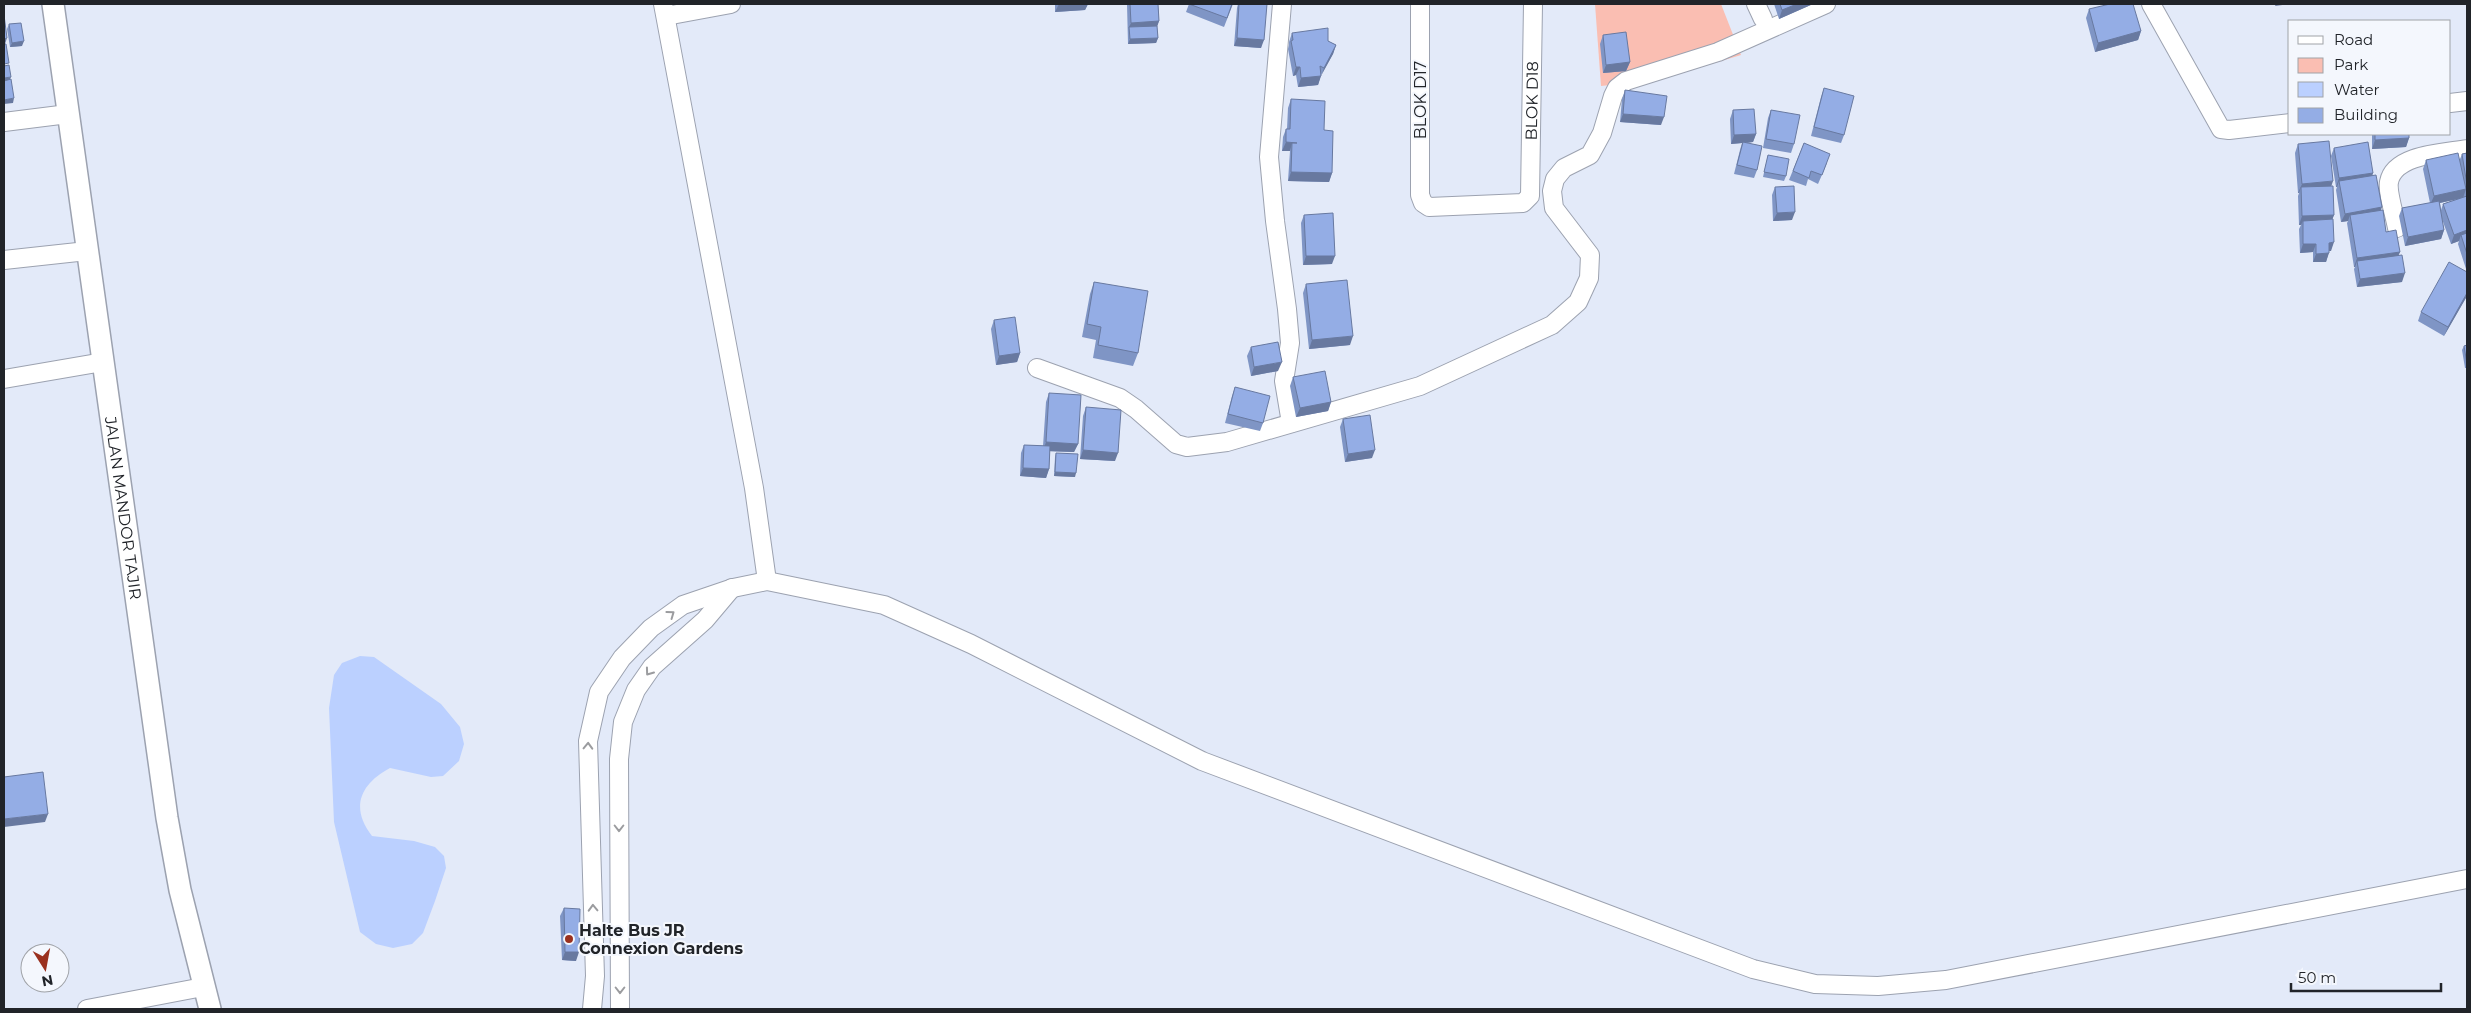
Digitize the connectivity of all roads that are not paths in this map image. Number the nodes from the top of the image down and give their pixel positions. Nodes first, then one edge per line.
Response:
1 (53, 4) edge
2 (731, 4) edge
3 (1282, 4) edge
4 (1420, 4) edge
5 (1532, 4) edge
6 (1826, 4) edge
7 (2151, 4) edge
8 (664, 10) edge
9 (2467, 101) edge
10 (2451, 103) edge
11 (68, 114) junction
12 (4, 122) edge
13 (2288, 123) edge
14 (2467, 149) edge
15 (1530, 196) joint
16 (2396, 228) edge
17 (87, 251) junction
18 (4, 260) edge
19 (104, 362) junction
20 (1037, 368) dead end
21 (4, 379) edge
22 (1291, 423) junction
23 (767, 581) junction
24 (733, 588) junction
25 (2467, 879) edge
26 (203, 986) junction
27 (87, 1009) edge
28 (210, 1009) edge
29 (592, 1009) edge
30 (620, 1009) edge

1 - 11 street, JALAN MANDOR TAJIR
2 - 8 street
3 - 22 street
4 - 15 street, BLOK D17
5 - 15 street, BLOK D18
6 - 22 street
7 - 13 street
8 - 23 street
9 - 10 street
11 - 12 street
11 - 17 street, JALAN MANDOR TAJIR
14 - 16 street
17 - 18 street
17 - 19 street, JALAN MANDOR TAJIR
19 - 21 street
19 - 26 street, JALAN MANDOR TAJIR
20 - 22 street
23 - 24 street
23 - 25 street
29 -> 24 street
24 -> 30 street
26 - 27 street
26 - 28 street, JALAN MANDOR TAJIR

